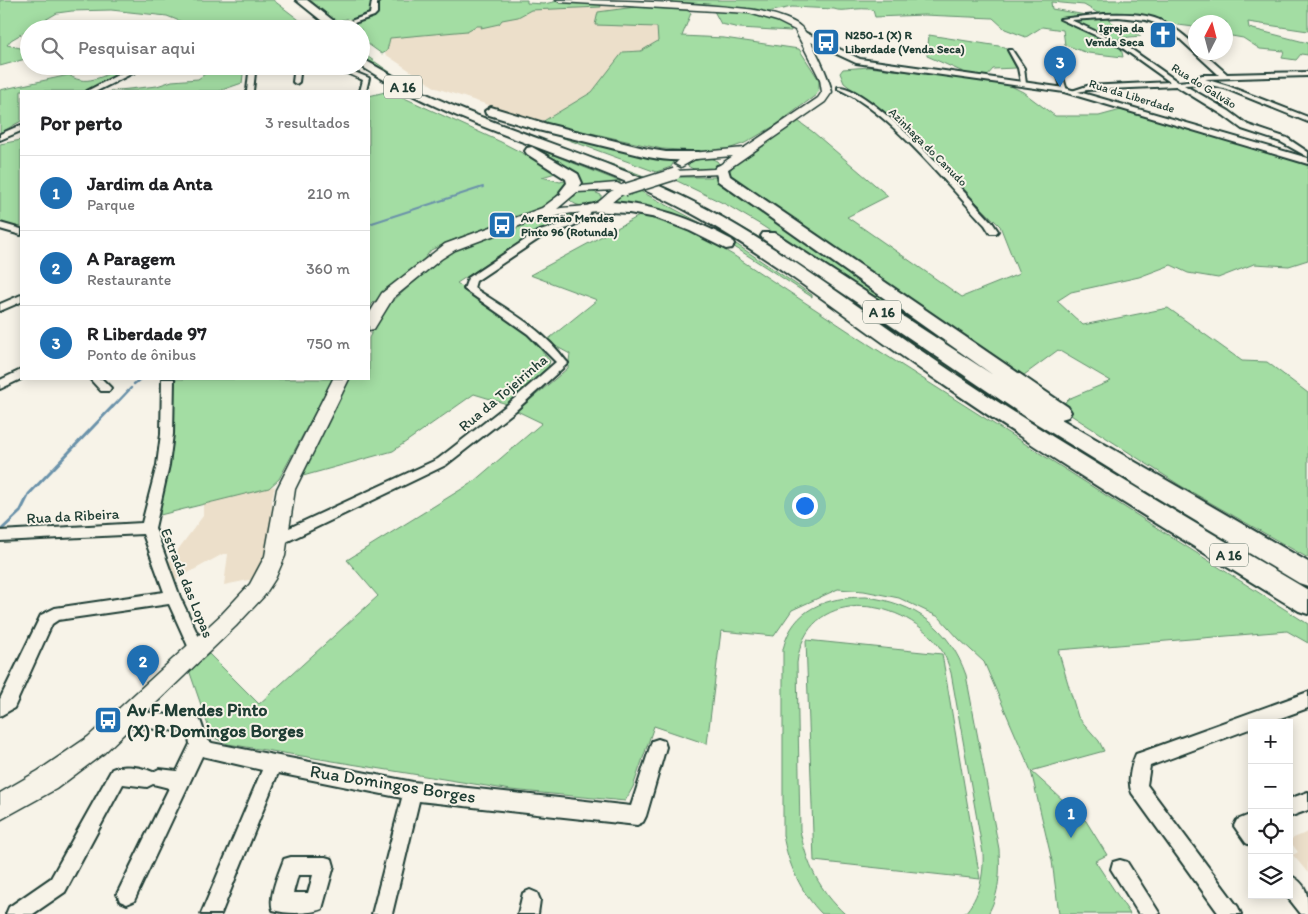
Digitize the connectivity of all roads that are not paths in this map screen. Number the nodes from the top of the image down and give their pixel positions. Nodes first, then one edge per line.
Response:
1 (301, 0) edge
2 (377, 0) edge
3 (560, 0) edge
4 (652, 2) edge
5 (333, 20) edge
6 (358, 20) edge
7 (801, 34) junction
8 (1188, 43) edge
9 (1010, 51) dead end
10 (824, 54) junction
11 (370, 58) edge
12 (370, 60) edge
13 (1207, 60) edge
14 (1060, 74) dead end
15 (1308, 74) edge
16 (120, 75) edge
17 (252, 75) edge
18 (297, 75) edge
19 (357, 75) edge
20 (1224, 76) junction
21 (296, 82) dead end
22 (1205, 82) junction
23 (1024, 84) junction
24 (1177, 84) junction
25 (840, 88) dead end
26 (93, 90) edge
27 (250, 90) edge
28 (362, 90) edge
29 (1065, 90) junction
30 (434, 92) junction
31 (1074, 92) junction
32 (446, 109) junction
33 (1308, 120) edge
34 (20, 128) edge
35 (0, 137) edge
36 (1284, 140) junction
37 (753, 147) junction
38 (1265, 148) junction
39 (694, 155) junction
40 (1308, 155) edge
41 (1308, 161) edge
42 (682, 163) junction
43 (720, 164) junction
44 (671, 173) junction
45 (698, 173) junction
46 (595, 188) junction
47 (620, 188) junction
48 (566, 193) junction
49 (593, 207) junction
50 (525, 220) junction
51 (0, 226) edge
52 (993, 231) dead end
53 (20, 232) edge
54 (20, 298) edge
55 (0, 308) edge
56 (370, 324) edge
57 (20, 375) edge
58 (97, 380) edge
59 (168, 380) edge
60 (340, 380) edge
61 (0, 385) edge
62 (105, 388) dead end
63 (1052, 447) junction
64 (148, 528) junction
65 (0, 536) edge
66 (279, 539) junction
67 (1308, 574) edge
68 (173, 597) junction
69 (1308, 603) edge
70 (197, 650) junction
71 (1308, 700) edge
72 (0, 708) edge
73 (124, 718) junction
74 (200, 745) junction
75 (658, 747) dead end
76 (273, 764) junction
77 (181, 780) junction
78 (413, 791) junction
79 (1308, 801) edge
80 (0, 807) edge
81 (1293, 807) edge
82 (1248, 824) edge
83 (1248, 832) edge
84 (1120, 869) dead end
85 (1293, 889) edge
86 (127, 894) dead end
87 (1308, 908) edge
88 (16, 914) edge
89 (211, 914) edge
90 (382, 914) edge
91 (1150, 914) edge
92 (1231, 914) edge

1 - 5 highway
2 - 6 street
3 - 4 main road
4 - 7 main road
7 - 10 main road
7 - 10 street
8 - 24 street, Rua do Galvão
9 - 23 street
10 - 23 street, Rua da Liberdade
10 - 37 main road
11 - 30 highway, A 16
12 - 32 highway, A 16
13 - 20 street
14 - 29 street
15 - 20 street
16 - 26 street
17 - 27 street
18 - 21 street
19 - 28 street
20 - 22 street
22 - 24 street
22 - 33 street
23 - 29 street, Rua da Liberdade
24 - 31 street
24 - 36 street, Rua do Galvão
25 - 52 street, Azinhaga do Canudo
29 - 31 street, Rua da Liberdade
30 - 39 highway, A 16
30 - 67 highway, A 16
31 - 38 street, Rua da Liberdade
32 - 48 highway, A 16
32 - 63 highway, A 16
34 - 35 street
36 - 38 street
36 - 40 street, Rua do Galvão
37 - 43 main road
37 - 43 main road
38 - 41 street, Rua da Liberdade
39 - 42 main road
39 - 43 main road
42 - 44 main road
42 - 45 main road
43 - 45 main road
43 - 67 highway, A 16
44 - 45 main road
44 - 47 main road, bridge
46 - 47 main road
46 - 48 main road
46 - 49 main road
47 - 49 main road
48 - 49 main road
48 - 50 main road
49 - 50 main road
49 - 63 highway, A 16
49 - 66 street, Rua da Tojeirinha
50 - 56 main road
51 - 53 street
54 - 55 street
57 - 61 street
58 - 62 street
59 - 64 street, Estrada das Lopas
60 - 66 main road
63 - 69 highway, A 16
64 - 65 street, Rua da Ribeira
64 - 68 street, Estrada das Lopas
66 - 70 main road
68 - 70 street, Estrada das Lopas
68 - 72 street
70 - 73 main road
71 - 92 street
73 - 74 street
73 - 80 main road
74 - 76 street, Rua Domingos Borges
74 - 77 street
75 - 78 street, Rua Domingos Borges
76 - 78 street, Rua Domingos Borges
76 - 89 street
77 - 86 street
77 - 88 street
78 - 90 street
79 - 81 street
82 - 83 street
84 - 91 street
85 - 87 street

